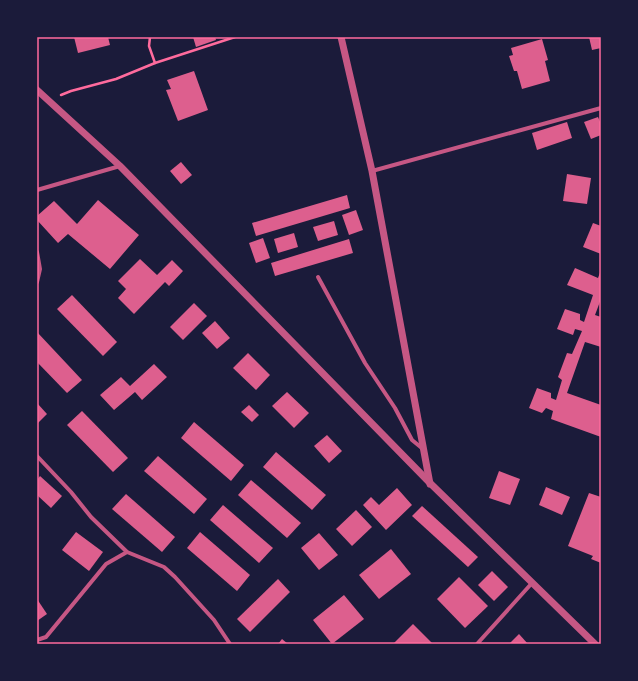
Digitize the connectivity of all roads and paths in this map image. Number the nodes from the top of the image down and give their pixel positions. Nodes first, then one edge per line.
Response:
1 (150, 37) edge
2 (235, 37) edge
3 (342, 37) edge
4 (156, 63) junction
5 (37, 90) edge
6 (48, 102) junction
7 (601, 108) edge
8 (120, 166) junction
9 (372, 171) junction
10 (37, 190) edge
11 (37, 252) edge
12 (318, 277) dead end
13 (37, 282) edge
14 (424, 450) junction
15 (37, 456) edge
16 (430, 484) junction
17 (127, 552) junction
18 (532, 583) junction
19 (37, 640) edge
20 (230, 644) edge
21 (477, 644) edge
22 (595, 644) edge

1 - 4 path
2 - 4 path
3 - 9 street
4 - 6 path
5 - 6 street
6 - 8 street
7 - 9 street
8 - 10 street
8 - 16 street
9 - 14 street
11 - 13 street
12 - 14 street
14 - 16 street
15 - 17 street
16 - 18 street
17 - 19 street
17 - 20 street
18 - 21 street
18 - 22 street

